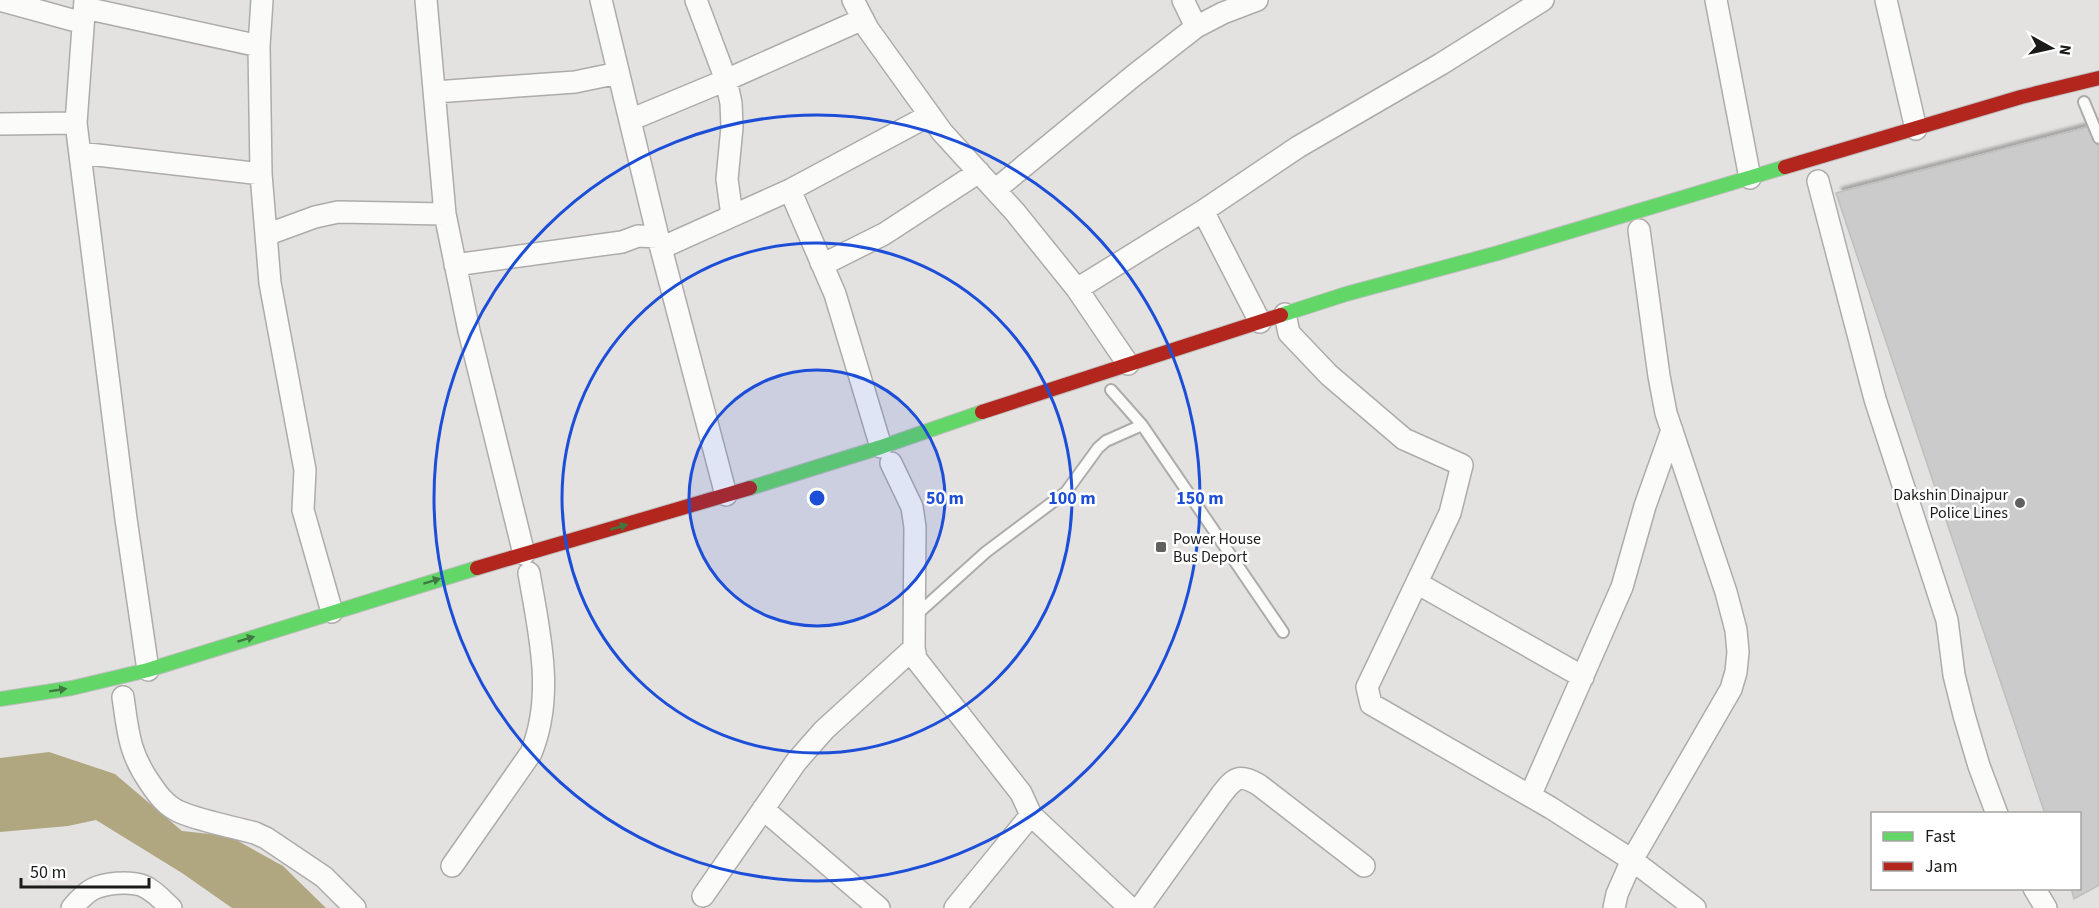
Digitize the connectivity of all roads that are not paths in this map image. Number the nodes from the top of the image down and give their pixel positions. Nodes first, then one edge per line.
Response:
1 (0, 0) edge
2 (262, 0) edge
3 (426, 0) edge
4 (601, 0) edge
5 (696, 0) edge
6 (853, 0) edge
7 (1184, 0) edge
8 (1257, 0) edge
9 (1543, 0) edge
10 (1718, 0) edge
11 (1886, 0) edge
12 (84, 10) edge
13 (863, 19) junction
14 (1196, 27) junction
15 (259, 46) junction
16 (618, 73) junction
17 (2099, 78) edge
18 (726, 80) junction
19 (435, 92) junction
20 (2099, 98) edge
21 (2078, 103) joint
22 (930, 115) junction
23 (630, 120) junction
24 (76, 123) junction
25 (0, 124) edge
26 (1916, 129) junction
27 (2099, 138) edge
28 (80, 153) junction
29 (979, 172) junction
30 (261, 174) junction
31 (1750, 178) junction
32 (1818, 180) dead end
33 (790, 190) junction
34 (995, 190) junction
35 (1203, 211) junction
36 (445, 214) junction
37 (732, 216) junction
38 (1638, 230) dead end
39 (266, 236) junction
40 (659, 242) junction
41 (821, 263) junction
42 (455, 265) junction
43 (1077, 289) junction
44 (1260, 322) junction
45 (1287, 328) junction
46 (1127, 375) junction
47 (1106, 392) joint
48 (1142, 425) junction
49 (1672, 430) junction
50 (889, 459) junction
51 (726, 495) junction
52 (527, 568) junction
53 (1417, 583) junction
54 (332, 612) junction
55 (914, 617) junction
56 (1283, 632) dead end
57 (914, 648) junction
58 (148, 670) junction
59 (1583, 677) junction
60 (123, 696) dead end
61 (0, 699) edge
62 (1530, 796) junction
63 (763, 809) junction
64 (1997, 812) edge
65 (1031, 815) junction
66 (1632, 860) junction
67 (452, 866) dead end
68 (1364, 866) dead end
69 (2035, 890) edge
70 (703, 896) dead end
71 (72, 908) edge
72 (171, 908) edge
73 (354, 908) edge
74 (879, 908) edge
75 (955, 908) edge
76 (1130, 908) edge
77 (1140, 908) edge
78 (1614, 908) edge
79 (1695, 908) edge
80 (2046, 908) edge

1 - 12 street
2 - 15 street
3 - 19 street
4 - 16 street
5 - 18 street
6 - 13 street
7 - 14 street
8 - 14 street
9 - 35 street
10 - 31 street
11 - 26 street
12 - 15 street
12 - 24 street
13 - 18 street
13 - 22 street
14 - 34 street
15 - 30 street
16 - 19 street
16 - 23 street
17 - 26 highway
18 - 23 street
18 - 37 street
19 - 36 street
20 - 21 highway
21 - 27 lane
22 - 29 street
22 - 33 street
23 - 40 street
24 - 25 street
24 - 28 street
26 - 31 highway
28 - 30 street
28 - 58 street
29 - 34 street
29 - 41 street
30 - 39 street
31 - 45 highway
32 - 64 street
33 - 37 street
33 - 41 street
34 - 43 street
35 - 43 street
35 - 44 street
36 - 39 street
36 - 42 street
37 - 40 street
38 - 49 street
39 - 54 street
40 - 42 street
40 - 51 street
41 - 50 street
42 - 52 street
43 - 46 street
44 - 45 highway
44 - 46 highway
45 - 53 street
46 - 47 highway
46 - 50 highway
47 - 48 lane
48 - 55 lane
48 - 56 lane
49 - 59 street
49 - 66 street
50 - 51 highway
50 - 55 street
52 -> 51 highway
54 -> 52 highway
52 - 67 street
53 - 59 street
53 - 62 street
58 -> 54 highway
55 - 57 street
57 - 63 street
57 - 65 street
61 -> 58 highway
59 - 62 street
60 - 73 street
62 - 66 street
63 - 70 street
63 - 74 street
65 - 75 street
65 - 76 street
66 - 78 street
66 - 79 street
68 - 77 street
69 - 80 street
71 - 72 street

